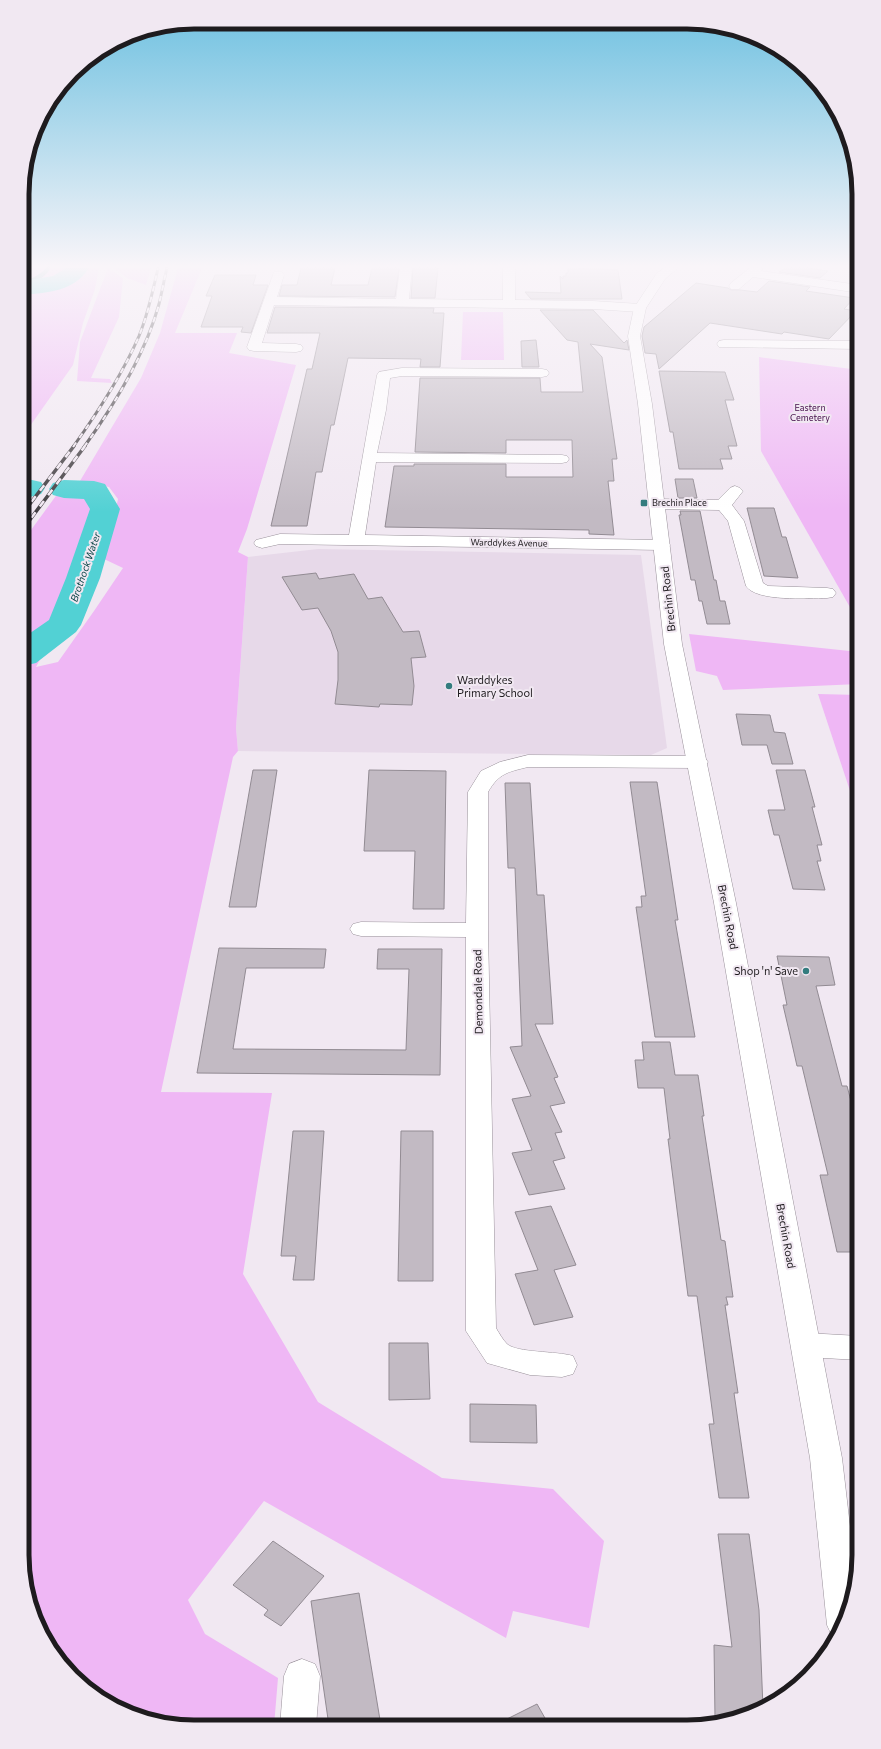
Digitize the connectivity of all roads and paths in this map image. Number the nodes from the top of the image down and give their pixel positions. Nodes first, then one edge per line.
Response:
1 (636, 350) edge
2 (542, 373) dead end
3 (369, 457) junction
4 (562, 459) dead end
5 (735, 491) dead end
6 (657, 504) junction
7 (724, 505) junction
8 (356, 540) junction
9 (262, 543) dead end
10 (662, 545) junction
11 (827, 593) dead end
12 (698, 762) junction
13 (361, 929) dead end
14 (477, 930) junction
15 (806, 1345) junction
16 (852, 1348) edge
17 (562, 1365) dead end
18 (842, 1610) edge
19 (302, 1676) dead end
20 (298, 1720) edge

1 - 6 street, Brechin Road
2 - 3 street
3 - 4 street
3 - 8 street
5 - 7 street
6 - 7 street
6 - 10 street, Brechin Road
7 - 11 street
8 - 9 street, Warddykes Avenue
8 - 10 street, Warddykes Avenue
10 - 12 street, Brechin Road
12 - 14 street, Demondale Road
12 - 15 street, Brechin Road
13 - 14 street
14 - 17 street, Demondale Road
15 - 16 street
15 - 18 street, Brechin Road
19 - 20 street

